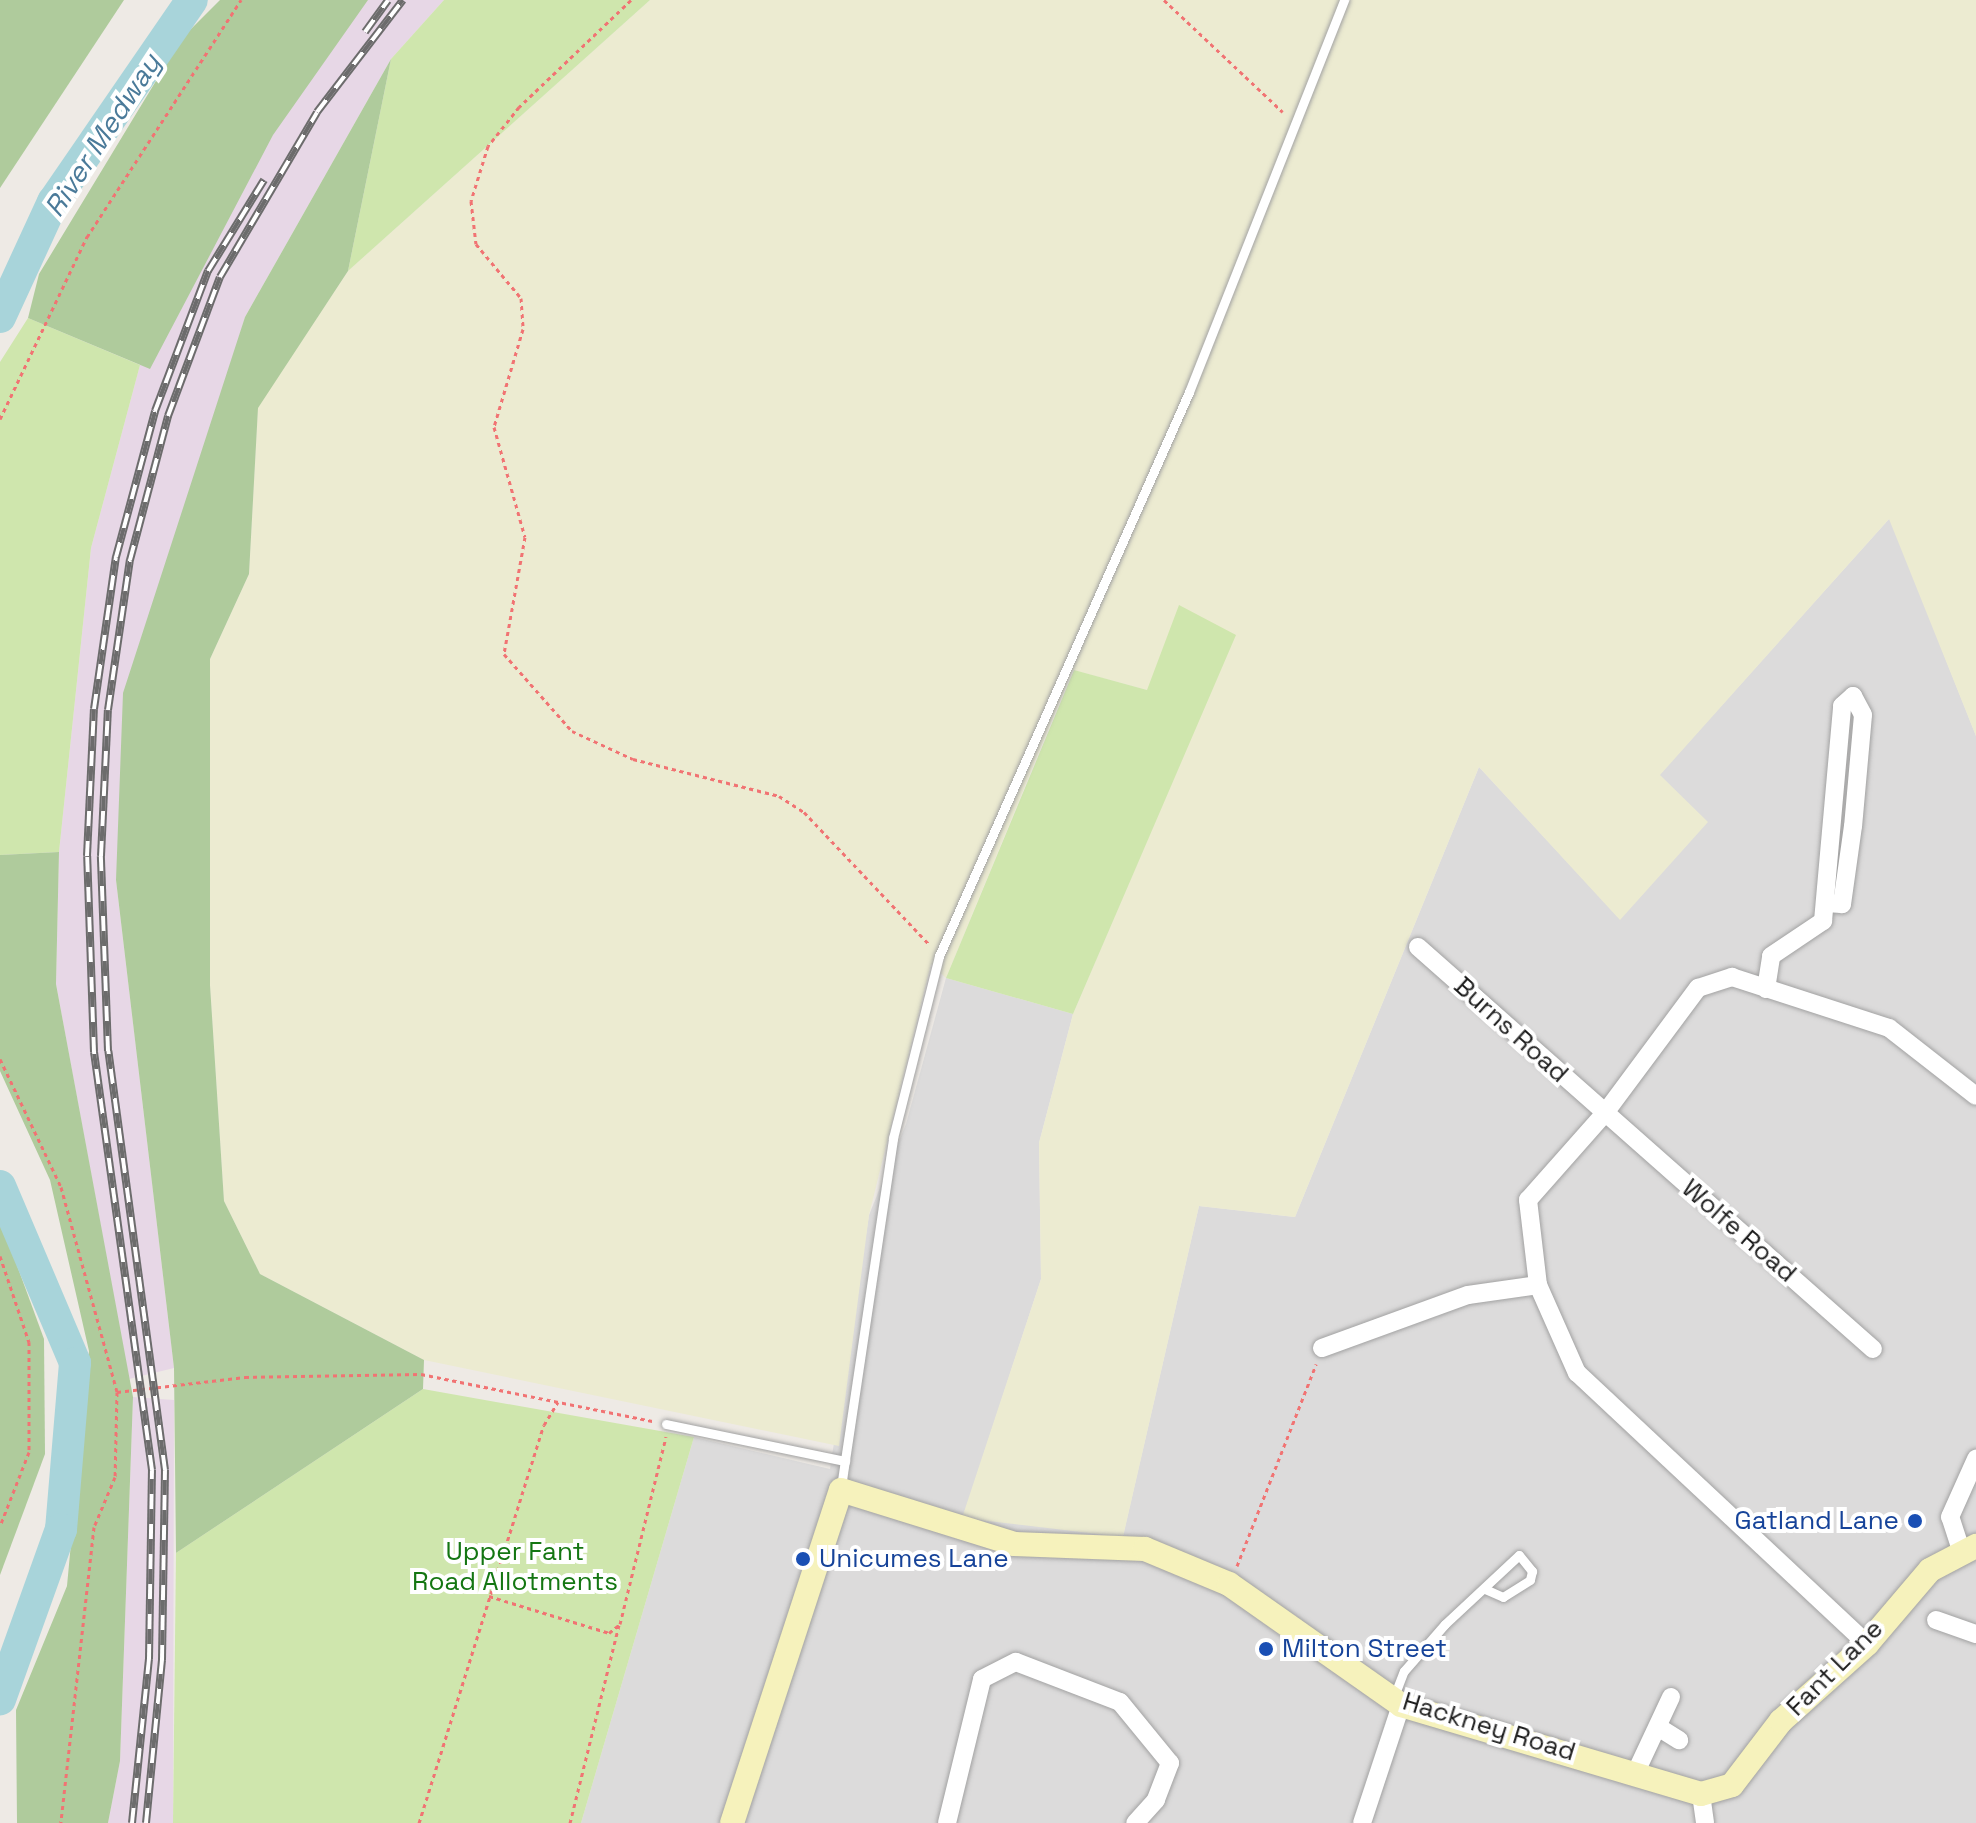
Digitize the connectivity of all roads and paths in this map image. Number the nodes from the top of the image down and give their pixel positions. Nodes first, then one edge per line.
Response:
1 (241, 0) edge
2 (631, 0) edge
3 (1164, 0) edge
4 (1344, 0) edge
5 (1295, 124) junction
6 (0, 419) edge
7 (1828, 815) junction
8 (1853, 826) junction
9 (1825, 903) junction
10 (1418, 947) dead end
11 (939, 956) junction
12 (1766, 989) junction
13 (0, 1059) edge
14 (1976, 1096) edge
15 (1605, 1113) junction
16 (0, 1256) edge
17 (1538, 1285) junction
18 (1322, 1348) joint
19 (1873, 1349) dead end
20 (117, 1392) junction
21 (558, 1402) junction
22 (666, 1424) junction
23 (1976, 1459) edge
24 (845, 1461) junction
25 (841, 1490) junction
26 (0, 1526) edge
27 (1969, 1548) edge
28 (1229, 1584) junction
29 (1485, 1589) junction
30 (489, 1596) junction
31 (1936, 1620) dead end
32 (620, 1624) junction
33 (1976, 1634) edge
34 (1867, 1644) junction
35 (1671, 1697) dead end
36 (1397, 1702) junction
37 (1658, 1727) junction
38 (1679, 1740) dead end
39 (1635, 1774) junction
40 (1701, 1794) junction
41 (61, 1823) edge
42 (419, 1823) edge
43 (570, 1823) edge
44 (732, 1823) edge
45 (947, 1823) edge
46 (1135, 1823) edge
47 (1362, 1823) edge
48 (1705, 1823) edge

1 - 6 path
2 - 11 path
3 - 5 path
4 - 5 lane
5 - 11 lane
7 - 8 street
7 - 8 street
7 - 9 street
8 - 9 street
9 - 12 street
10 - 15 street, Burns Road
11 - 24 lane
12 - 14 street
12 - 15 street
13 - 20 path
15 - 17 street
15 - 19 street, Wolfe Road
16 - 26 path
17 - 18 street
17 - 34 street
18 - 28 path
20 - 21 path
20 - 41 path
21 - 22 path
21 - 30 path
22 - 24 lane
22 - 32 path
23 - 27 street
24 - 25 lane
25 - 28 street, Hackney Road
25 - 44 street
27 - 34 street, Fant Lane
28 - 36 street, Hackney Road
29 - 29 lane
29 - 36 lane
30 - 32 path
30 - 42 path
31 - 33 street
32 - 43 path
34 - 40 street, Fant Lane
35 - 37 street
36 - 39 street, Hackney Road
36 - 47 street
37 - 38 street
37 - 39 street
39 - 40 street, Hackney Road
40 - 48 street
45 - 46 street

